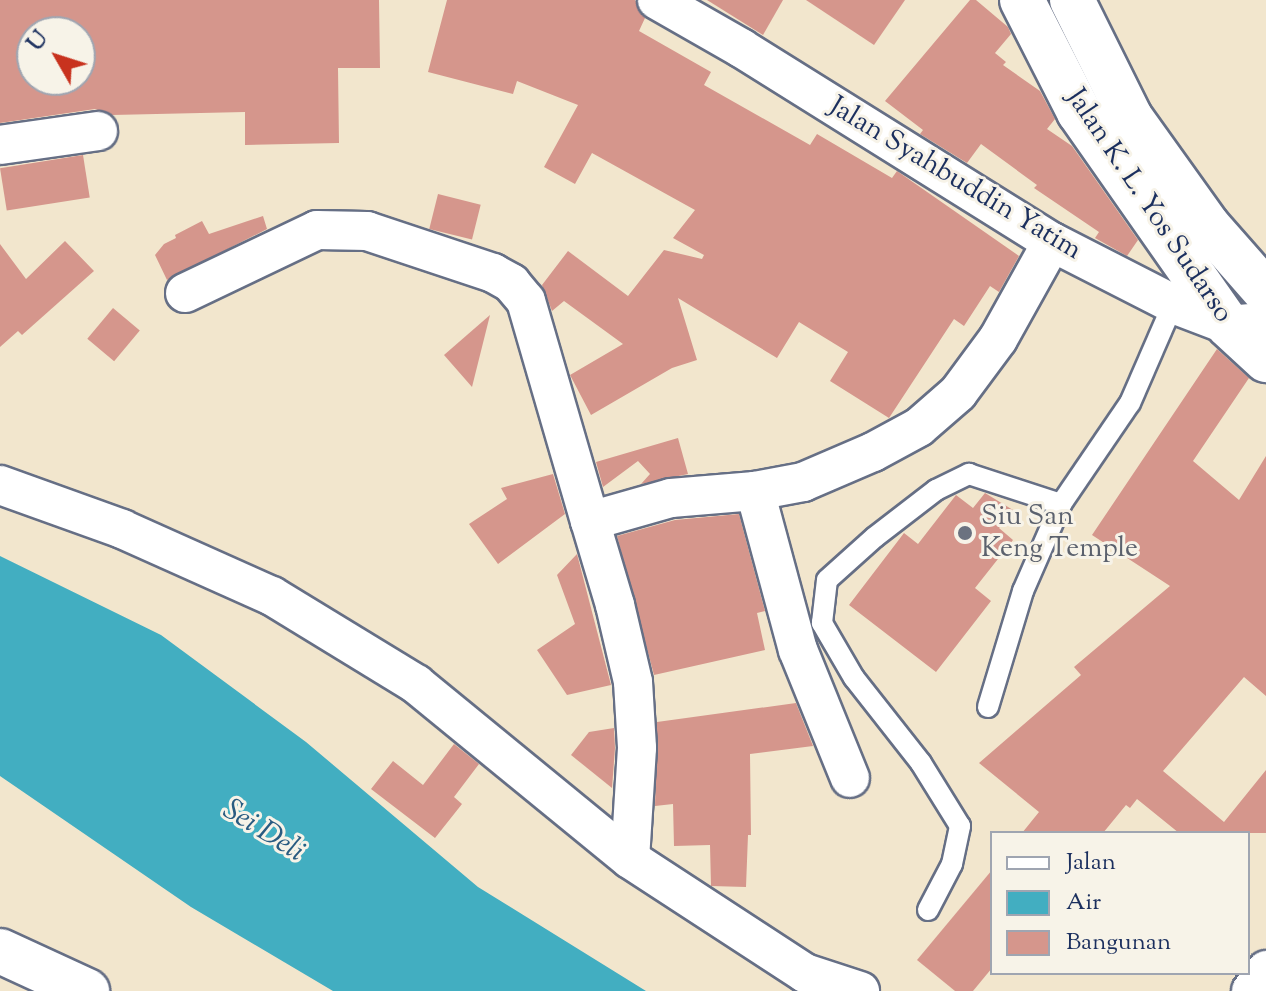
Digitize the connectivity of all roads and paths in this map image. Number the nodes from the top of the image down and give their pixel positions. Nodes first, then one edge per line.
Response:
1 (657, 0) edge
2 (1022, 0) edge
3 (1072, 0) edge
4 (98, 131) dead end
5 (0, 145) edge
6 (1052, 242) junction
7 (1266, 292) edge
8 (185, 293) dead end
9 (1173, 304) junction
10 (1247, 324) edge
11 (1266, 360) edge
12 (0, 485) edge
13 (755, 491) junction
14 (1061, 504) junction
15 (590, 521) junction
16 (988, 707) dead end
17 (850, 778) dead end
18 (630, 859) junction
19 (928, 910) dead end
20 (0, 951) edge
21 (1266, 970) edge
22 (87, 991) edge
23 (860, 991) edge
24 (1251, 991) edge

1 - 6 street, Jalan Syahbuddin Yatim
2 - 10 main road, Jalan K. L. Yos Sudarso
3 - 7 main road, Jalan K. L. Yos Sudarso
4 - 5 street
6 - 9 street, Jalan Syahbuddin Yatim
6 - 13 street
8 - 15 street
9 - 10 street, Jalan Syahbuddin Yatim
9 - 14 lane
10 - 11 main road, Jalan K. L. Yos Sudarso
12 - 18 street
13 - 15 street
13 - 17 street
14 - 16 lane
14 - 19 lane
15 - 18 street
18 - 23 street
20 - 22 main road
21 - 24 street

